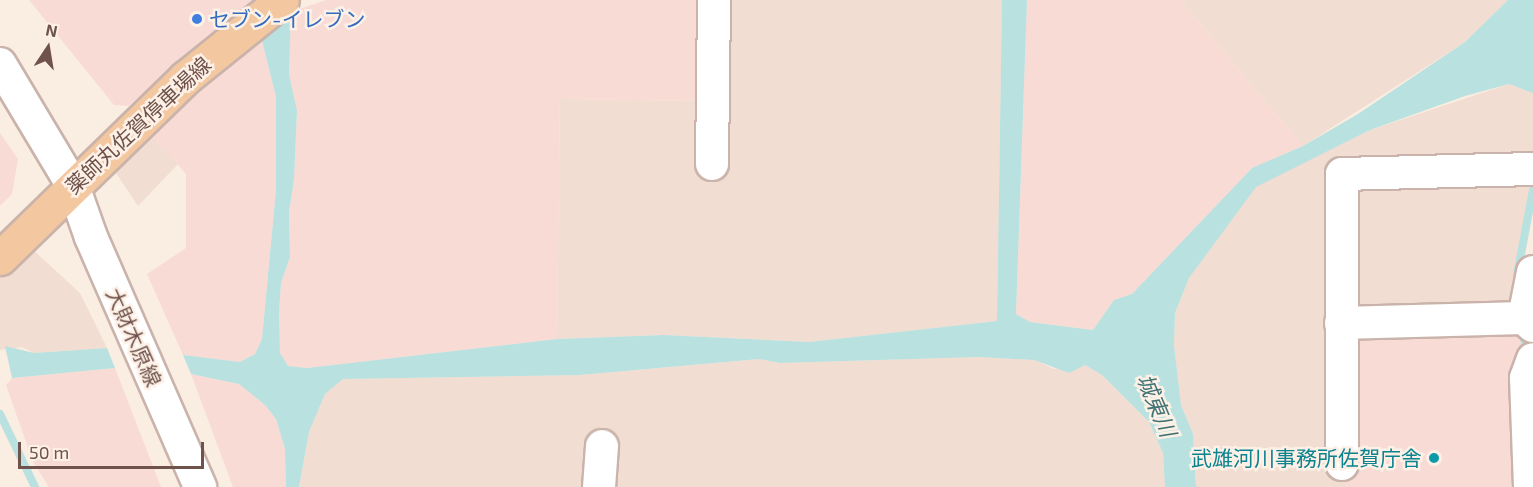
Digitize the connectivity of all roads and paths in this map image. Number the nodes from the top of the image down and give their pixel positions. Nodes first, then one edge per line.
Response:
1 (282, 0) edge
2 (714, 0) edge
3 (0, 64) edge
4 (712, 164) dead end
5 (1533, 169) edge
6 (73, 186) junction
7 (0, 258) edge
8 (1533, 272) edge
9 (1529, 322) edge
10 (1341, 323) junction
11 (1533, 358) edge
12 (602, 446) dead end
13 (1342, 464) dead end
14 (200, 487) edge
15 (599, 487) edge
16 (1530, 487) edge

1 - 6 main road, 薬師丸佐賀停車場線
2 - 4 street
3 - 6 street, 大財木原線
5 - 10 street
6 - 7 main road, 薬師丸佐賀停車場線
6 - 14 street, 大財木原線
8 - 9 street
9 - 10 street
10 - 13 street
11 - 16 street
12 - 15 street

